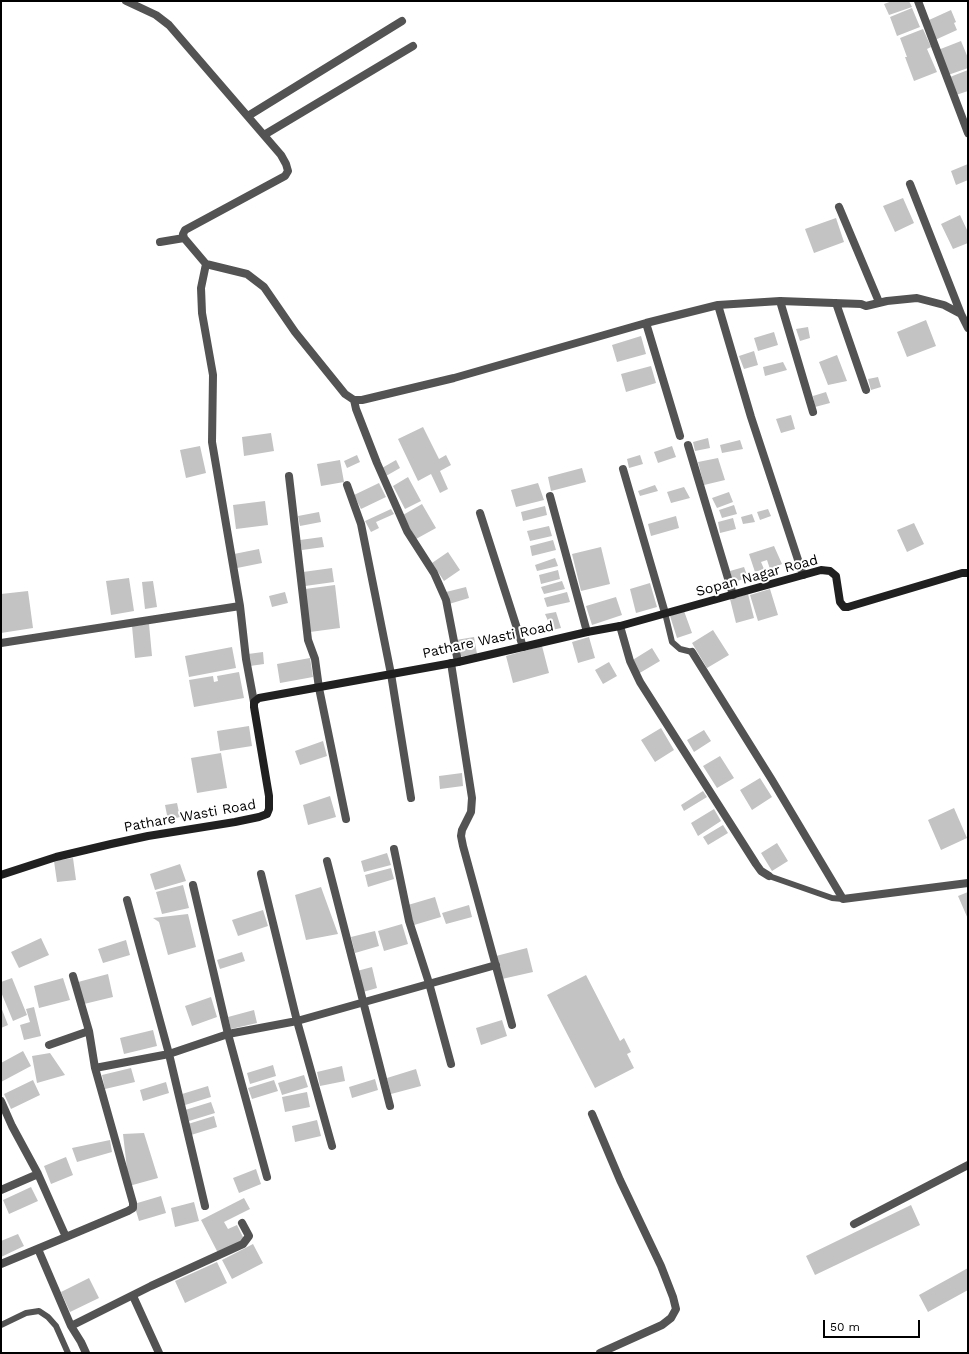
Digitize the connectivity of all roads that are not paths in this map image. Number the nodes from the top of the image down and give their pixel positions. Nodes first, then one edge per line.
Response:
1 (126, 1) edge
2 (918, 1) edge
3 (402, 21) dead end
4 (413, 46) dead end
5 (248, 116) junction
6 (968, 134) edge
7 (264, 135) junction
8 (910, 184) dead end
9 (839, 207) dead end
10 (184, 238) junction
11 (160, 242) dead end
12 (206, 264) junction
13 (780, 301) junction
14 (879, 302) junction
15 (836, 303) junction
16 (718, 305) junction
17 (962, 314) junction
18 (646, 323) junction
19 (968, 328) edge
20 (866, 390) dead end
21 (354, 400) junction
22 (813, 412) dead end
23 (680, 436) dead end
24 (688, 445) dead end
25 (623, 469) dead end
26 (289, 476) dead end
27 (347, 485) dead end
28 (550, 496) dead end
29 (480, 513) dead end
30 (968, 574) edge
31 (803, 575) junction
32 (733, 595) junction
33 (240, 606) junction
34 (664, 613) junction
35 (620, 626) junction
36 (588, 632) junction
37 (1, 643) edge
38 (522, 647) junction
39 (692, 652) joint
40 (454, 662) junction
41 (391, 674) junction
42 (320, 688) junction
43 (254, 702) junction
44 (411, 798) dead end
45 (346, 819) dead end
46 (394, 849) dead end
47 (327, 861) dead end
48 (261, 874) dead end
49 (1, 875) edge
50 (769, 876) joint
51 (968, 882) edge
52 (193, 885) dead end
53 (843, 899) junction
54 (127, 900) dead end
55 (496, 965) junction
56 (73, 976) dead end
57 (429, 983) junction
58 (363, 1002) junction
59 (297, 1021) junction
60 (512, 1025) dead end
61 (89, 1031) junction
62 (228, 1034) junction
63 (49, 1046) dead end
64 (169, 1054) junction
65 (451, 1064) dead end
66 (95, 1068) junction
67 (1, 1101) edge
68 (390, 1106) dead end
69 (592, 1114) dead end
70 (332, 1146) dead end
71 (968, 1165) edge
72 (38, 1174) junction
73 (267, 1177) dead end
74 (1, 1190) edge
75 (205, 1206) dead end
76 (242, 1223) dead end
77 (854, 1224) dead end
78 (66, 1237) junction
79 (38, 1249) junction
80 (1, 1264) edge
81 (133, 1296) junction
82 (1, 1325) edge
83 (71, 1326) junction
84 (68, 1353) edge
85 (86, 1353) edge
86 (159, 1353) edge
87 (600, 1353) edge

1 - 5 street
2 - 6 street
3 - 5 street
4 - 7 street
5 - 7 street
7 - 10 street
8 - 17 street
9 - 14 street
10 - 11 street
10 - 12 street
12 - 21 street
12 - 33 street
13 - 15 street
13 - 16 street
13 - 22 street
14 - 15 street
14 - 17 street
15 - 20 street
16 - 18 street
16 - 31 street
17 - 19 street
18 - 21 street
18 - 23 street
21 - 40 street
24 - 32 street
25 - 34 street
26 - 42 street
27 - 41 street
28 - 36 street
29 - 38 street
30 - 31 street, Sopan Nagar Road
31 - 32 street, Sopan Nagar Road
32 - 34 street, Sopan Nagar Road
33 - 37 street
33 - 43 street
34 - 35 street, Sopan Nagar Road
34 - 39 lane
35 - 36 street, Pathare Wasti Road
35 - 50 street
36 - 38 street, Pathare Wasti Road
38 - 40 street, Pathare Wasti Road
39 - 53 street
40 - 41 street, Pathare Wasti Road
40 - 55 street
41 - 42 street, Pathare Wasti Road
41 - 44 street
42 - 43 street, Pathare Wasti Road
42 - 45 street
43 - 49 street, Pathare Wasti Road
46 - 57 street
47 - 58 street
48 - 59 street
50 - 53 lane
51 - 53 street
52 - 62 street
54 - 64 street
55 - 57 street
55 - 60 street
56 - 61 street
57 - 58 street
57 - 65 street
58 - 59 street
58 - 68 street
59 - 62 street
59 - 70 street
61 - 63 street
61 - 66 street
62 - 64 street
62 - 73 street
64 - 66 street
64 - 75 street
66 - 78 street
67 - 72 street
69 - 87 street
71 - 77 street
72 - 74 street
72 - 78 street
76 - 81 street
78 - 79 street
79 - 80 street
79 - 83 street
81 - 83 street
81 - 86 street
82 - 84 lane
83 - 85 street

